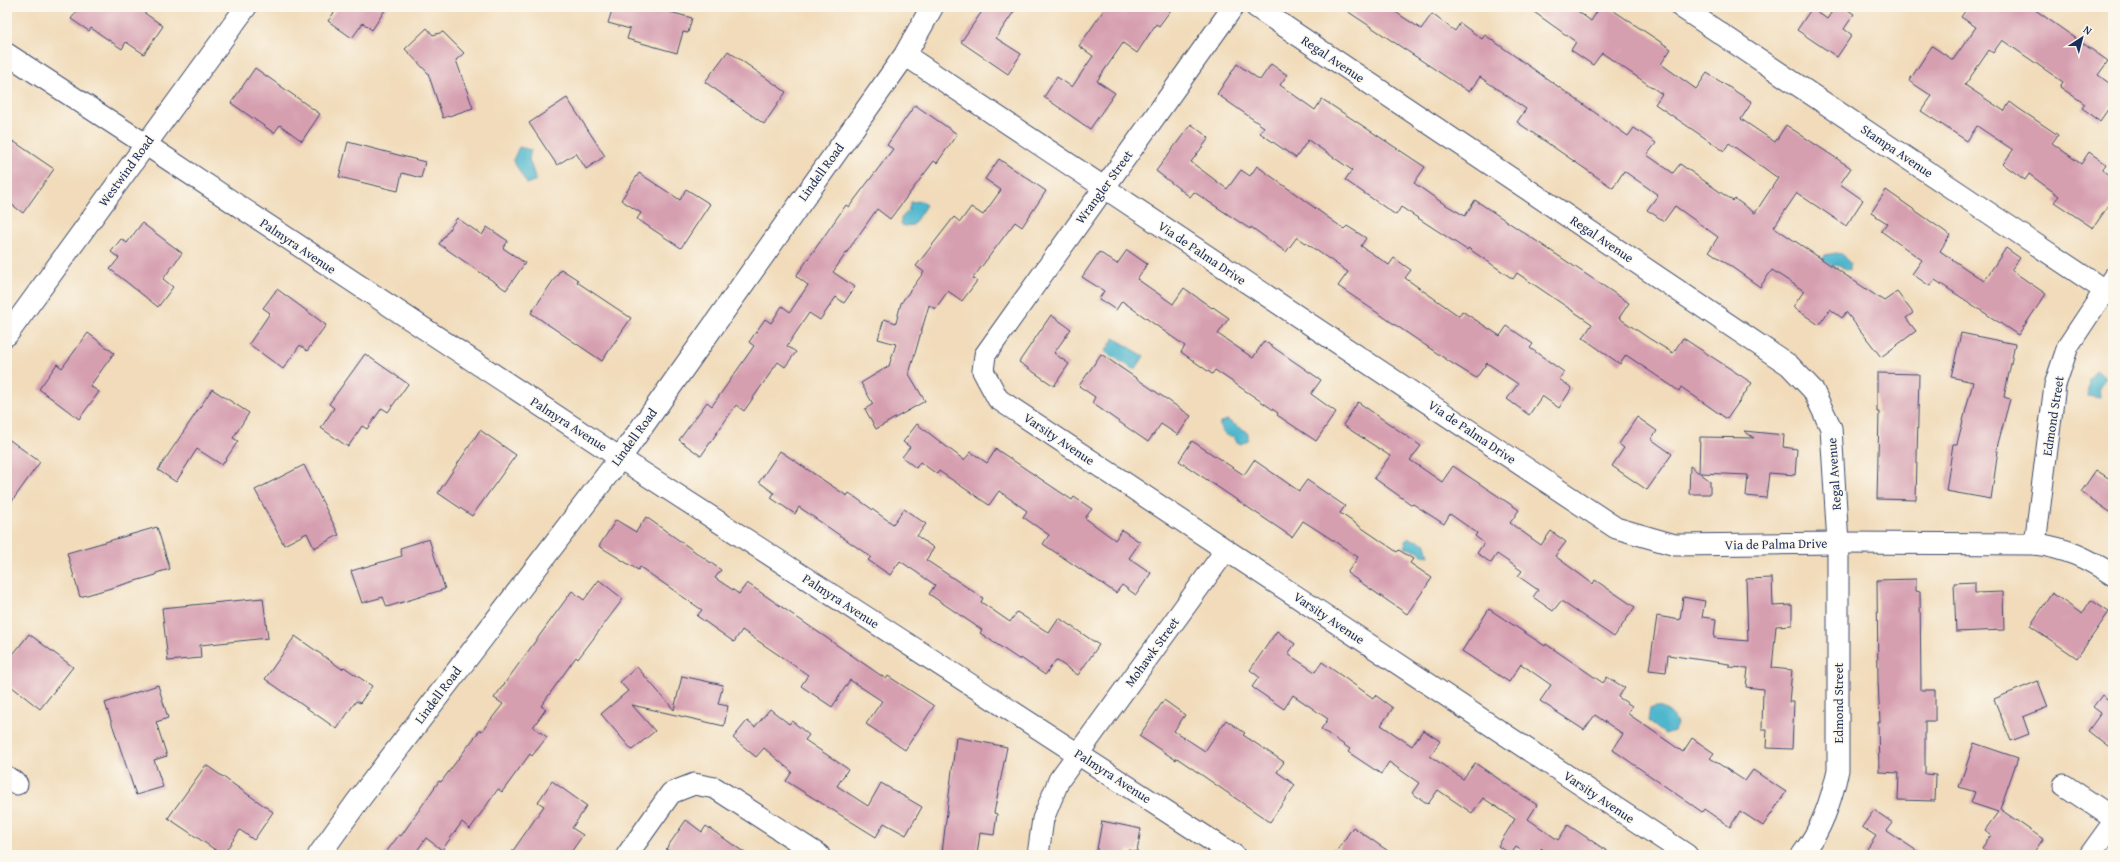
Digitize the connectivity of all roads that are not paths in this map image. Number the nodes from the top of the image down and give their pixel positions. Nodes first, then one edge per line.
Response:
1 (246, 7) edge
2 (932, 7) edge
3 (1233, 7) edge
4 (1256, 7) edge
5 (1681, 7) edge
6 (7, 54) edge
7 (905, 55) junction
8 (146, 144) junction
9 (1104, 187) junction
10 (2110, 288) edge
11 (7, 335) edge
12 (983, 371) joint
13 (620, 458) junction
14 (1838, 543) junction
15 (2035, 544) junction
16 (1226, 550) junction
17 (2113, 575) edge
18 (1078, 754) junction
19 (2064, 785) dead end
20 (2113, 818) edge
21 (2113, 823) edge
22 (2097, 853) edge
23 (319, 855) edge
24 (627, 855) edge
25 (819, 855) edge
26 (1038, 855) edge
27 (1234, 855) edge
28 (1686, 855) edge
29 (1802, 855) edge

1 - 8 street, Westwind Road
2 - 7 street, Lindell Road
3 - 9 street, Wrangler Street
4 - 14 street, Regal Avenue
5 - 10 street, Stampa Avenue
6 - 8 street, Palmyra Avenue
7 - 9 street, Via de Palma Drive
7 - 13 street, Lindell Road
8 - 11 street, Westwind Road
8 - 13 street, Palmyra Avenue
9 - 12 street, Wrangler Street
9 - 14 street, Via de Palma Drive
10 - 15 street, Edmond Street
12 - 16 street, Varsity Avenue
13 - 18 street, Palmyra Avenue
13 - 23 street, Lindell Road
14 - 15 street, Via de Palma Drive
14 - 29 street, Edmond Street
15 - 17 street, Via de Palma Drive
16 - 18 street, Mohawk Street
16 - 28 street, Varsity Avenue
18 - 26 street, Mohawk Street
18 - 27 street, Palmyra Avenue
19 - 20 street
21 - 22 street
24 - 25 street

